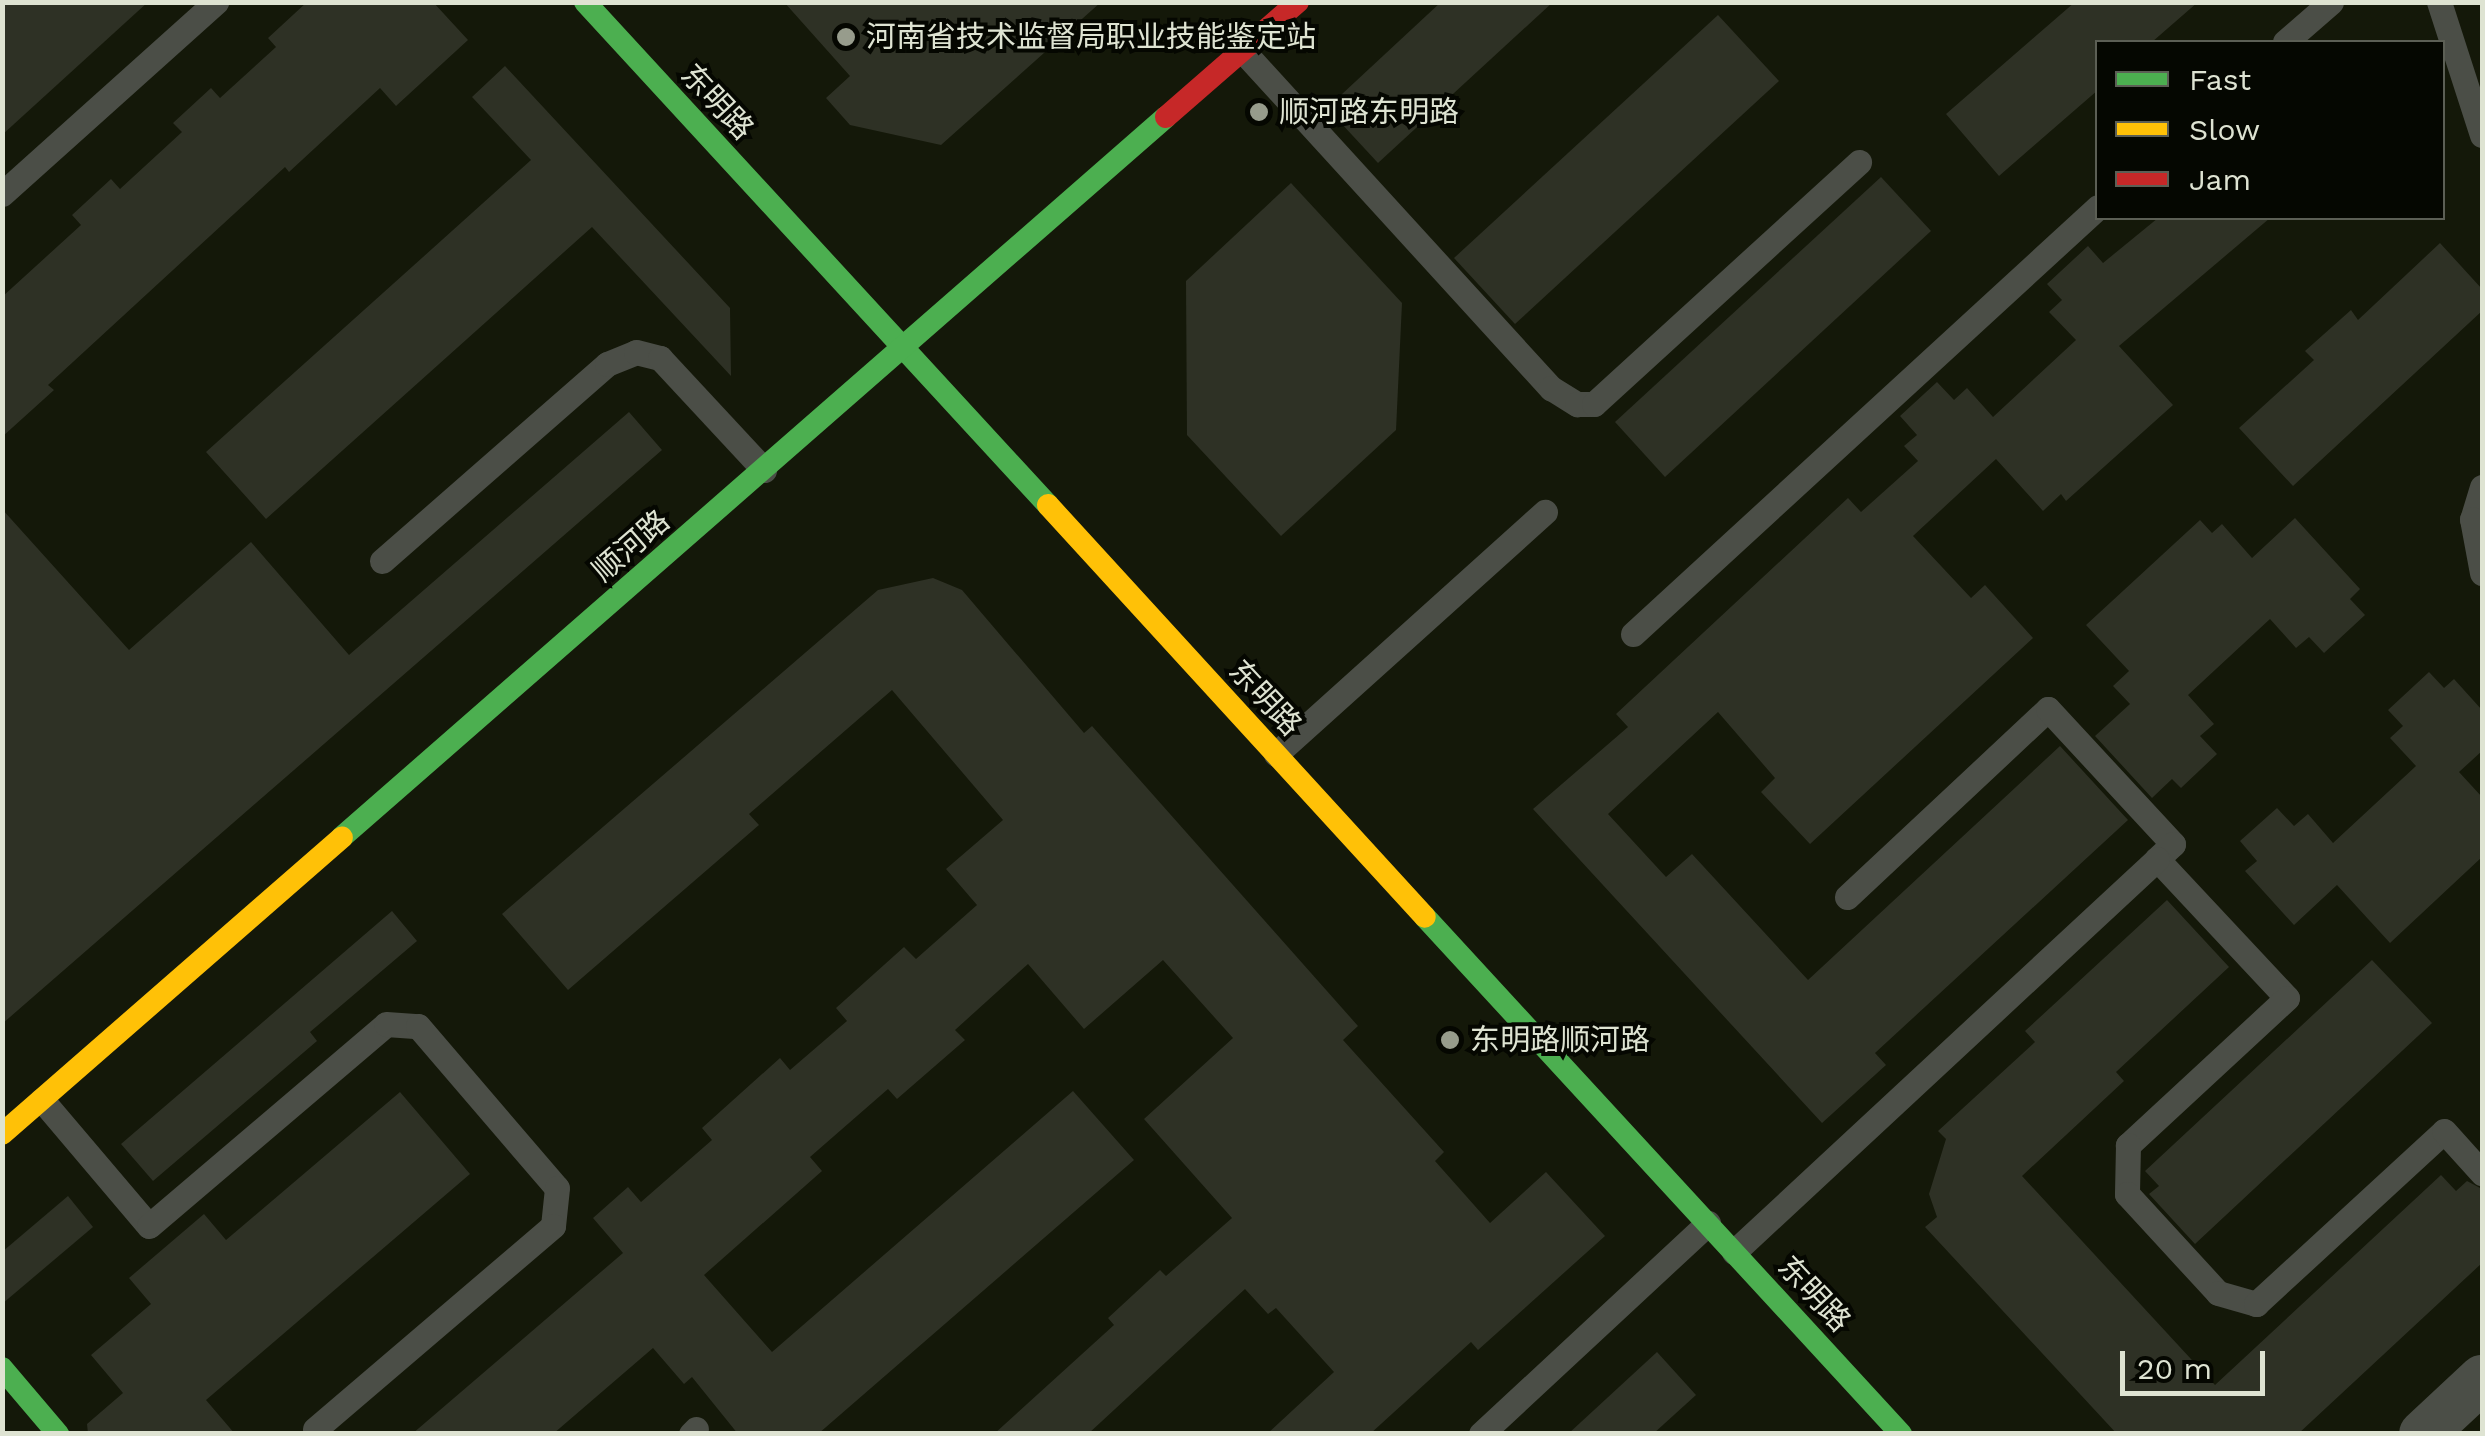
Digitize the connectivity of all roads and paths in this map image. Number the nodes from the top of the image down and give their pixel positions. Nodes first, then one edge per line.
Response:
1 (216, 2) edge
2 (585, 2) edge
3 (1298, 2) edge
4 (2331, 2) edge
5 (2439, 2) edge
6 (2287, 40) edge
7 (1243, 51) junction
8 (2482, 135) edge
9 (1860, 162) dead end
10 (2, 194) edge
11 (2095, 210) edge
12 (903, 348) junction
13 (764, 470) junction
14 (2482, 487) edge
15 (1544, 512) dead end
16 (382, 562) dead end
17 (2482, 573) edge
18 (1633, 634) dead end
19 (1276, 754) junction
20 (2158, 859) junction
21 (1847, 897) dead end
22 (42, 1100) junction
23 (2, 1134) edge
24 (2482, 1173) edge
25 (1708, 1223) junction
26 (1734, 1252) junction
27 (2, 1368) edge
28 (2482, 1380) edge
29 (46, 1429) edge
30 (315, 1429) dead end
31 (1481, 1434) edge
32 (1901, 1434) edge
33 (2424, 1434) edge

1 - 10 lane
2 - 12 street, 东明路
3 - 7 street, 顺河路
4 - 6 lane
5 - 8 lane
7 - 9 lane
7 - 12 street, 顺河路
11 - 18 lane
12 - 13 street, 顺河路
12 - 19 street, 东明路
13 - 16 lane
13 - 22 street, 顺河路
14 - 17 lane
15 - 19 lane
19 - 25 street, 东明路
20 - 21 lane
20 - 24 lane
20 - 26 lane
22 - 23 street, 顺河路
22 - 30 lane
25 - 26 street, 东明路
25 - 31 lane
26 - 32 street, 东明路
27 - 29 street
28 - 33 street

